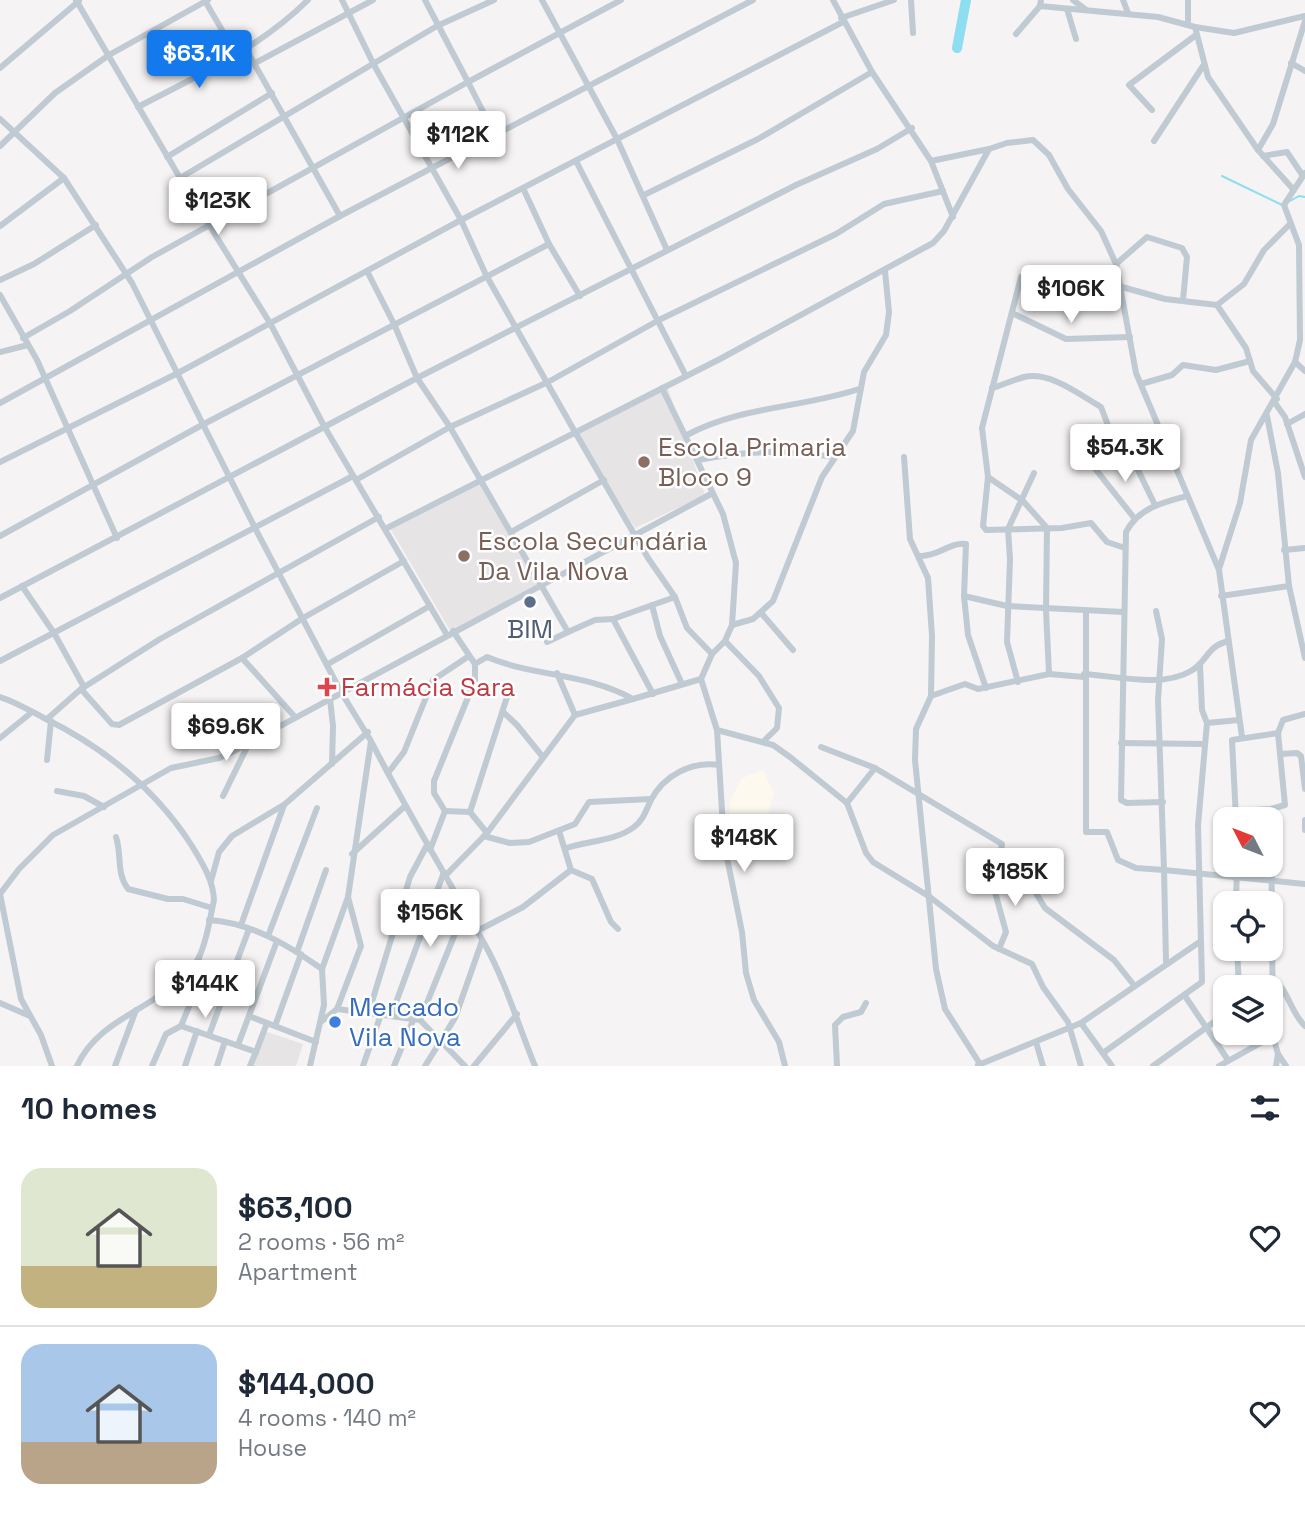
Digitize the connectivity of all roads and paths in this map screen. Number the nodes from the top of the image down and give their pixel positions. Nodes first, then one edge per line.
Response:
1 (308, 0) edge
2 (342, 0) edge
3 (373, 0) edge
4 (425, 0) edge
5 (494, 0) edge
6 (541, 0) edge
7 (621, 0) edge
8 (753, 0) edge
9 (833, 0) edge
10 (894, 0) edge
11 (911, 0) edge
12 (1073, 0) edge
13 (1123, 0) edge
14 (1188, 0) edge
15 (78, 1) edge
16 (206, 1) edge
17 (1041, 3) edge
18 (1067, 9) junction
19 (1087, 11) junction
20 (348, 12) junction
21 (1128, 13) junction
22 (1305, 16) edge
23 (842, 20) junction
24 (1305, 21) edge
25 (438, 26) junction
26 (1191, 26) junction
27 (913, 33) dead end
28 (561, 34) junction
29 (1016, 34) dead end
30 (1196, 35) junction
31 (1076, 39) dead end
32 (232, 47) junction
33 (244, 50) junction
34 (109, 55) junction
35 (229, 59) junction
36 (255, 63) junction
37 (1291, 63) junction
38 (374, 65) junction
39 (1203, 66) junction
40 (0, 68) edge
41 (1305, 71) edge
42 (872, 72) junction
43 (468, 82) junction
44 (589, 88) junction
45 (272, 93) junction
46 (138, 107) junction
47 (1152, 110) dead end
48 (286, 116) junction
49 (405, 117) junction
50 (0, 120) edge
51 (912, 128) junction
52 (14, 132) junction
53 (495, 135) junction
54 (617, 139) junction
55 (1154, 141) dead end
56 (0, 146) edge
57 (989, 149) junction
58 (1258, 149) junction
59 (1263, 156) junction
60 (167, 157) junction
61 (576, 161) junction
62 (931, 161) junction
63 (314, 166) junction
64 (434, 169) junction
65 (1304, 174) edge
66 (64, 178) junction
67 (180, 178) junction
68 (523, 188) junction
69 (1293, 189) junction
70 (943, 191) junction
71 (644, 195) junction
72 (340, 216) junction
73 (953, 216) junction
74 (461, 220) junction
75 (1290, 224) junction
76 (96, 225) junction
77 (0, 226) edge
78 (210, 226) junction
79 (548, 244) junction
80 (1302, 248) edge
81 (667, 250) junction
82 (1116, 264) junction
83 (631, 270) junction
84 (367, 271) junction
85 (885, 271) junction
86 (126, 273) junction
87 (239, 273) junction
88 (486, 275) junction
89 (1021, 277) dead end
90 (0, 280) edge
91 (1122, 287) junction
92 (0, 295) edge
93 (580, 296) junction
94 (1183, 300) junction
95 (1217, 305) junction
96 (1012, 313) junction
97 (151, 319) junction
98 (659, 320) junction
99 (270, 323) junction
100 (394, 324) junction
101 (518, 328) junction
102 (1130, 337) junction
103 (23, 338) junction
104 (1302, 338) edge
105 (28, 345) junction
106 (0, 352) edge
107 (1250, 361) junction
108 (1295, 362) junction
109 (1305, 371) edge
110 (178, 373) junction
111 (296, 376) junction
112 (686, 376) junction
113 (416, 378) junction
114 (46, 380) junction
115 (548, 382) junction
116 (1141, 384) junction
117 (662, 388) junction
118 (992, 388) junction
119 (859, 389) junction
120 (1276, 401) junction
121 (0, 403) edge
122 (1305, 414) edge
123 (1267, 415) junction
124 (1287, 424) junction
125 (202, 425) junction
126 (324, 426) junction
127 (450, 427) junction
128 (68, 429) junction
129 (575, 432) junction
130 (687, 435) junction
131 (1301, 449) edge
132 (834, 457) junction
133 (904, 457) dead end
134 (698, 460) junction
135 (0, 462) edge
136 (1093, 466) dead end
137 (1034, 473) dead end
138 (229, 477) junction
139 (988, 477) junction
140 (1305, 477) edge
141 (354, 478) junction
142 (604, 480) junction
143 (481, 482) junction
144 (94, 487) junction
145 (711, 494) junction
146 (1187, 496) junction
147 (1023, 500) junction
148 (1155, 505) junction
149 (379, 517) junction
150 (1135, 519) junction
151 (254, 526) junction
152 (1048, 528) junction
153 (385, 529) junction
154 (1008, 529) junction
155 (511, 532) junction
156 (634, 533) junction
157 (0, 536) edge
158 (117, 538) junction
159 (1125, 548) junction
160 (1305, 548) edge
161 (1284, 550) junction
162 (920, 556) junction
163 (404, 561) junction
164 (1219, 570) junction
165 (279, 573) junction
166 (541, 585) junction
167 (22, 586) junction
168 (1289, 586) junction
169 (964, 596) junction
170 (1222, 596) junction
171 (675, 597) junction
172 (0, 598) edge
173 (652, 605) junction
174 (430, 606) junction
175 (1007, 606) junction
176 (1046, 610) junction
177 (1156, 611) dead end
178 (1086, 612) junction
179 (1123, 612) junction
180 (762, 614) junction
181 (303, 618) junction
182 (613, 618) junction
183 (732, 625) junction
184 (568, 632) junction
185 (54, 633) junction
186 (450, 633) junction
187 (1302, 636) edge
188 (725, 641) junction
189 (1228, 641) junction
190 (547, 642) dead end
191 (793, 650) dead end
192 (712, 654) junction
193 (469, 656) junction
194 (242, 658) junction
195 (1305, 658) edge
196 (0, 661) edge
197 (328, 664) junction
198 (475, 664) junction
199 (1200, 664) junction
200 (557, 673) junction
201 (1049, 674) junction
202 (1084, 676) junction
203 (1122, 677) junction
204 (701, 679) junction
205 (1158, 680) junction
206 (1018, 682) junction
207 (682, 684) junction
208 (83, 688) junction
209 (986, 688) junction
210 (341, 692) junction
211 (508, 694) dead end
212 (653, 694) junction
213 (931, 696) junction
214 (0, 697) edge
215 (330, 699) junction
216 (633, 699) junction
217 (32, 712) junction
218 (504, 713) junction
219 (1305, 714) edge
220 (575, 715) junction
221 (295, 717) junction
222 (49, 720) junction
223 (1239, 720) junction
224 (1207, 723) junction
225 (717, 730) junction
226 (368, 732) junction
227 (1278, 733) junction
228 (1242, 737) junction
229 (0, 738) edge
230 (251, 739) junction
231 (371, 741) junction
232 (763, 742) junction
233 (1121, 743) junction
234 (1205, 744) junction
235 (1160, 745) junction
236 (821, 747) dead end
237 (1280, 754) junction
238 (542, 756) junction
239 (47, 760) dead end
240 (332, 764) junction
241 (719, 765) junction
242 (874, 768) junction
243 (388, 774) junction
244 (1304, 774) edge
245 (143, 785) junction
246 (1305, 789) edge
247 (57, 791) dead end
248 (917, 792) junction
249 (223, 796) dead end
250 (651, 799) junction
251 (1163, 802) junction
252 (848, 803) junction
253 (285, 804) junction
254 (104, 807) junction
255 (404, 807) junction
256 (1236, 807) edge
257 (1278, 807) edge
258 (317, 808) dead end
259 (445, 811) junction
260 (470, 812) junction
261 (1305, 820) edge
262 (1305, 830) edge
263 (559, 831) junction
264 (485, 835) junction
265 (116, 837) dead end
266 (428, 847) junction
267 (567, 848) junction
268 (352, 854) junction
269 (1001, 859) junction
270 (326, 870) dead end
271 (571, 870) junction
272 (1164, 870) junction
273 (445, 874) junction
274 (1201, 874) junction
275 (1274, 877) edge
276 (1237, 878) junction
277 (1274, 880) junction
278 (211, 881) junction
279 (1305, 884) edge
280 (1236, 891) edge
281 (0, 896) edge
282 (348, 897) junction
283 (930, 897) junction
284 (212, 908) junction
285 (465, 909) junction
286 (209, 920) junction
287 (245, 927) junction
288 (618, 929) dead end
289 (477, 931) junction
290 (268, 936) junction
291 (277, 940) junction
292 (482, 941) junction
293 (1200, 941) junction
294 (999, 950) junction
295 (299, 953) junction
296 (199, 958) junction
297 (1166, 962) junction
298 (322, 969) junction
299 (1274, 975) edge
300 (1133, 984) junction
301 (1283, 987) edge
302 (1185, 996) junction
303 (0, 1003) edge
304 (866, 1003) dead end
305 (337, 1009) junction
306 (136, 1010) junction
307 (517, 1014) junction
308 (368, 1015) junction
309 (30, 1016) junction
310 (249, 1016) junction
311 (391, 1016) junction
312 (380, 1017) junction
313 (417, 1019) junction
314 (322, 1021) junction
315 (267, 1023) junction
316 (1081, 1023) junction
317 (1213, 1024) edge
318 (181, 1026) junction
319 (275, 1026) junction
320 (1305, 1026) edge
321 (1071, 1028) junction
322 (1207, 1029) junction
323 (197, 1031) junction
324 (209, 1035) junction
325 (440, 1039) junction
326 (225, 1041) junction
327 (316, 1042) junction
328 (1036, 1042) junction
329 (238, 1045) junction
330 (1255, 1045) edge
331 (1276, 1045) edge
332 (256, 1052) junction
333 (1103, 1053) junction
334 (1278, 1054) junction
335 (1228, 1060) junction
336 (978, 1065) edge
337 (52, 1066) edge
338 (77, 1066) edge
339 (115, 1066) edge
340 (152, 1066) edge
341 (185, 1066) edge
342 (217, 1066) edge
343 (250, 1066) edge
344 (310, 1066) edge
345 (363, 1066) edge
346 (394, 1066) edge
347 (425, 1066) edge
348 (465, 1066) edge
349 (474, 1066) edge
350 (535, 1066) edge
351 (785, 1066) edge
352 (837, 1066) edge
353 (1043, 1066) edge
354 (1082, 1066) edge
355 (1112, 1066) edge
356 (1153, 1066) edge
357 (1219, 1066) edge
358 (1276, 1066) edge
359 (1286, 1066) edge

1 - 33 street
2 - 20 street
3 - 20 street
4 - 25 street
5 - 25 street
6 - 28 street
7 - 28 street
8 - 44 street
9 - 23 street
10 - 23 street
11 - 27 street
12 - 19 street
13 - 21 street
14 - 26 street
15 - 34 street
15 - 40 street
16 - 32 street
16 - 34 street
17 - 18 street
17 - 29 street
18 - 19 street
18 - 31 street
19 - 21 street
20 - 36 street
20 - 38 street
21 - 26 street
22 - 26 street
23 - 42 street
23 - 54 street
24 - 37 street
25 - 38 street
25 - 43 street
26 - 30 street
28 - 43 street
28 - 44 street
30 - 39 street
30 - 47 street
32 - 33 street
32 - 35 street
33 - 35 street
33 - 36 street
34 - 46 street
34 - 52 street
35 - 46 street
36 - 45 street
37 - 41 street
37 - 58 street
38 - 48 street
38 - 49 street
39 - 55 street
39 - 58 street
42 - 51 street
42 - 71 street
43 - 49 street
43 - 53 street
44 - 53 street
44 - 54 street
45 - 48 street
45 - 60 street
46 - 60 street
48 - 63 street
48 - 67 street
49 - 63 street
49 - 64 street
50 - 52 street
51 - 62 street
51 - 81 street
52 - 56 street
52 - 66 street
53 - 64 street
54 - 61 street
54 - 71 street
57 - 62 street
57 - 73 street
57 - 82 street
58 - 59 street
59 - 65 street
59 - 69 street
60 - 67 street
61 - 68 street
61 - 83 street
62 - 70 street
63 - 72 street
63 - 78 street
64 - 72 street
64 - 74 street
65 - 69 street
66 - 76 street
66 - 77 street
67 - 78 street
68 - 74 street
68 - 79 street
69 - 75 street
70 - 73 street
70 - 98 street
71 - 81 street
72 - 87 street
73 - 85 street
74 - 84 street
74 - 88 street
75 - 80 street
75 - 95 street
76 - 86 street
76 - 90 street
78 - 86 street
78 - 87 street
79 - 88 street
79 - 93 street
80 - 104 street
81 - 83 street
82 - 91 street
82 - 94 street
83 - 93 street
83 - 98 street
84 - 99 street
84 - 100 street
85 - 112 street
85 - 119 street
86 - 97 street
86 - 103 street
87 - 97 street
87 - 99 street
88 - 100 street
88 - 101 street
89 - 96 street
91 - 94 street
91 - 102 street
92 - 103 street
93 - 101 street
94 - 95 street
95 - 107 street
96 - 102 street
96 - 118 street
97 - 110 street
97 - 114 street
98 - 112 street
98 - 115 street
99 - 110 street
99 - 111 street
100 - 111 street
100 - 113 street
101 - 113 street
101 - 115 street
102 - 116 street
103 - 105 street
104 - 108 street
105 - 106 street
105 - 114 street
107 - 116 street
107 - 120 street
108 - 109 street
108 - 120 street
110 - 125 street
110 - 128 street
111 - 125 street
111 - 126 street
112 - 117 street
113 - 126 street
113 - 127 street
114 - 121 street
114 - 128 street
115 - 127 street
115 - 129 street
116 - 146 street
117 - 129 street
117 - 130 street
118 - 139 street
118 - 148 street
119 - 130 street
119 - 132 street
120 - 123 street
120 - 124 street
122 - 124 street
123 - 161 street
123 - 164 street
124 - 131 street
125 - 138 street
125 - 144 street
126 - 138 street
126 - 141 street
127 - 141 street
127 - 143 street
128 - 135 street
128 - 144 street
129 - 142 street
129 - 143 street
130 - 134 street
131 - 140 street
132 - 134 street
132 - 180 street
133 - 162 street
134 - 145 street
136 - 150 street
137 - 147 street
138 - 151 street
138 - 158 street
139 - 147 street
139 - 154 street
141 - 149 street
141 - 151 street
142 - 155 street
142 - 156 street
143 - 153 street
143 - 155 street
144 - 157 street
144 - 158 street
145 - 156 street
145 - 183 street
146 - 148 street
146 - 164 street
147 - 152 street
147 - 154 street
148 - 150 street
149 - 153 street
149 - 165 street
150 - 159 street
151 - 165 street
151 - 185 street
152 - 154 street
152 - 159 street
152 - 176 street
153 - 163 street
154 - 175 street
155 - 166 street
156 - 166 street
156 - 171 street
158 - 167 street
159 - 179 street
160 - 161 street
161 - 168 street
162 - 169 street
162 - 213 street
163 - 174 street
163 - 181 street
164 - 170 street
165 - 181 street
165 - 208 street
166 - 184 street
166 - 186 street
167 - 172 street
167 - 185 street
168 - 170 street
168 - 187 street
169 - 175 street
169 - 209 street
170 - 189 street
171 - 173 street
171 - 192 street
173 - 182 street
173 - 207 street
174 - 186 street
174 - 197 street
175 - 176 street
175 - 206 street
176 - 178 street
176 - 201 street
177 - 205 street
178 - 179 street
178 - 202 street
179 - 203 street
180 - 183 street
180 - 191 street
181 - 194 street
181 - 197 street
182 - 184 street
182 - 212 street
183 - 188 street
184 - 190 street
185 - 196 street
185 - 208 street
186 - 193 street
186 - 210 street
187 - 195 street
188 - 192 street
188 - 232 street
189 - 199 street
189 - 223 street
192 - 204 street
193 - 198 street
193 - 243 street
194 - 208 street
194 - 221 street
197 - 210 street
198 - 200 street
198 - 259 street
199 - 205 street
199 - 224 street
200 - 216 street
200 - 220 street
201 - 202 street
201 - 206 street
202 - 203 street
202 - 272 street
203 - 205 street
203 - 233 street
204 - 207 street
204 - 225 street
205 - 235 street
206 - 209 street
207 - 212 street
208 - 222 street
209 - 213 street
210 - 215 street
210 - 226 street
211 - 218 street
212 - 216 street
213 - 248 street
214 - 217 street
215 - 221 street
215 - 240 street
216 - 220 street
217 - 222 street
217 - 229 street
218 - 238 street
218 - 260 street
219 - 227 street
220 - 238 street
221 - 230 street
222 - 239 street
222 - 245 street
223 - 224 street
223 - 228 street
224 - 234 street
225 - 232 street
225 - 241 street
226 - 231 street
226 - 240 street
227 - 228 street
227 - 237 street
228 - 256 street
230 - 245 street
230 - 249 street
231 - 243 street
231 - 268 street
232 - 252 street
233 - 235 street
233 - 251 street
234 - 235 street
234 - 274 street
235 - 251 street
236 - 242 street
237 - 244 street
237 - 257 street
238 - 264 street
240 - 253 street
241 - 250 street
241 - 351 street
242 - 248 street
242 - 252 street
243 - 255 street
244 - 246 street
245 - 254 street
245 - 278 street
247 - 254 street
248 - 269 street
248 - 283 street
250 - 263 street
250 - 267 street
251 - 272 street
252 - 283 street
253 - 278 street
253 - 287 street
254 - 281 street
255 - 266 street
255 - 268 street
258 - 290 street
259 - 260 street
259 - 266 street
260 - 264 street
261 - 262 street
263 - 264 street
263 - 267 street
264 - 273 street
265 - 284 street
266 - 273 street
266 - 308 street
267 - 271 street
268 - 282 street
269 - 294 street
269 - 300 street
270 - 295 street
271 - 288 street
271 - 289 street
272 - 274 street
272 - 297 street
273 - 285 street
273 - 311 street
274 - 276 street
274 - 293 street
275 - 277 street
276 - 277 street
276 - 280 street
277 - 279 street
277 - 299 street
278 - 284 street
281 - 309 street
282 - 298 street
282 - 305 street
283 - 294 street
283 - 336 street
284 - 286 street
285 - 289 street
285 - 313 street
286 - 287 street
286 - 296 street
287 - 290 street
287 - 324 street
289 - 292 street
290 - 291 street
291 - 295 street
291 - 310 street
292 - 307 street
292 - 325 street
293 - 297 street
293 - 302 street
294 - 321 street
295 - 298 street
295 - 319 street
296 - 306 street
296 - 318 street
297 - 300 street
298 - 314 street
300 - 316 street
301 - 320 street
302 - 322 street
302 - 333 street
303 - 309 street
304 - 352 street
305 - 308 street
305 - 314 street
306 - 338 street
306 - 339 street
307 - 349 street
307 - 350 street
308 - 312 street
309 - 337 street
310 - 315 street
310 - 329 street
311 - 312 street
311 - 313 street
312 - 345 street
313 - 325 street
313 - 346 street
314 - 327 street
315 - 319 street
315 - 332 street
316 - 321 street
316 - 333 street
317 - 322 street
318 - 323 street
318 - 340 street
319 - 327 street
321 - 328 street
321 - 354 street
322 - 335 street
322 - 356 street
323 - 324 street
323 - 341 street
324 - 326 street
325 - 347 street
325 - 348 street
326 - 329 street
326 - 342 street
327 - 344 street
328 - 336 street
328 - 353 street
329 - 332 street
330 - 335 street
331 - 334 street
332 - 343 street
333 - 355 street
334 - 358 street
334 - 359 street
335 - 357 street

